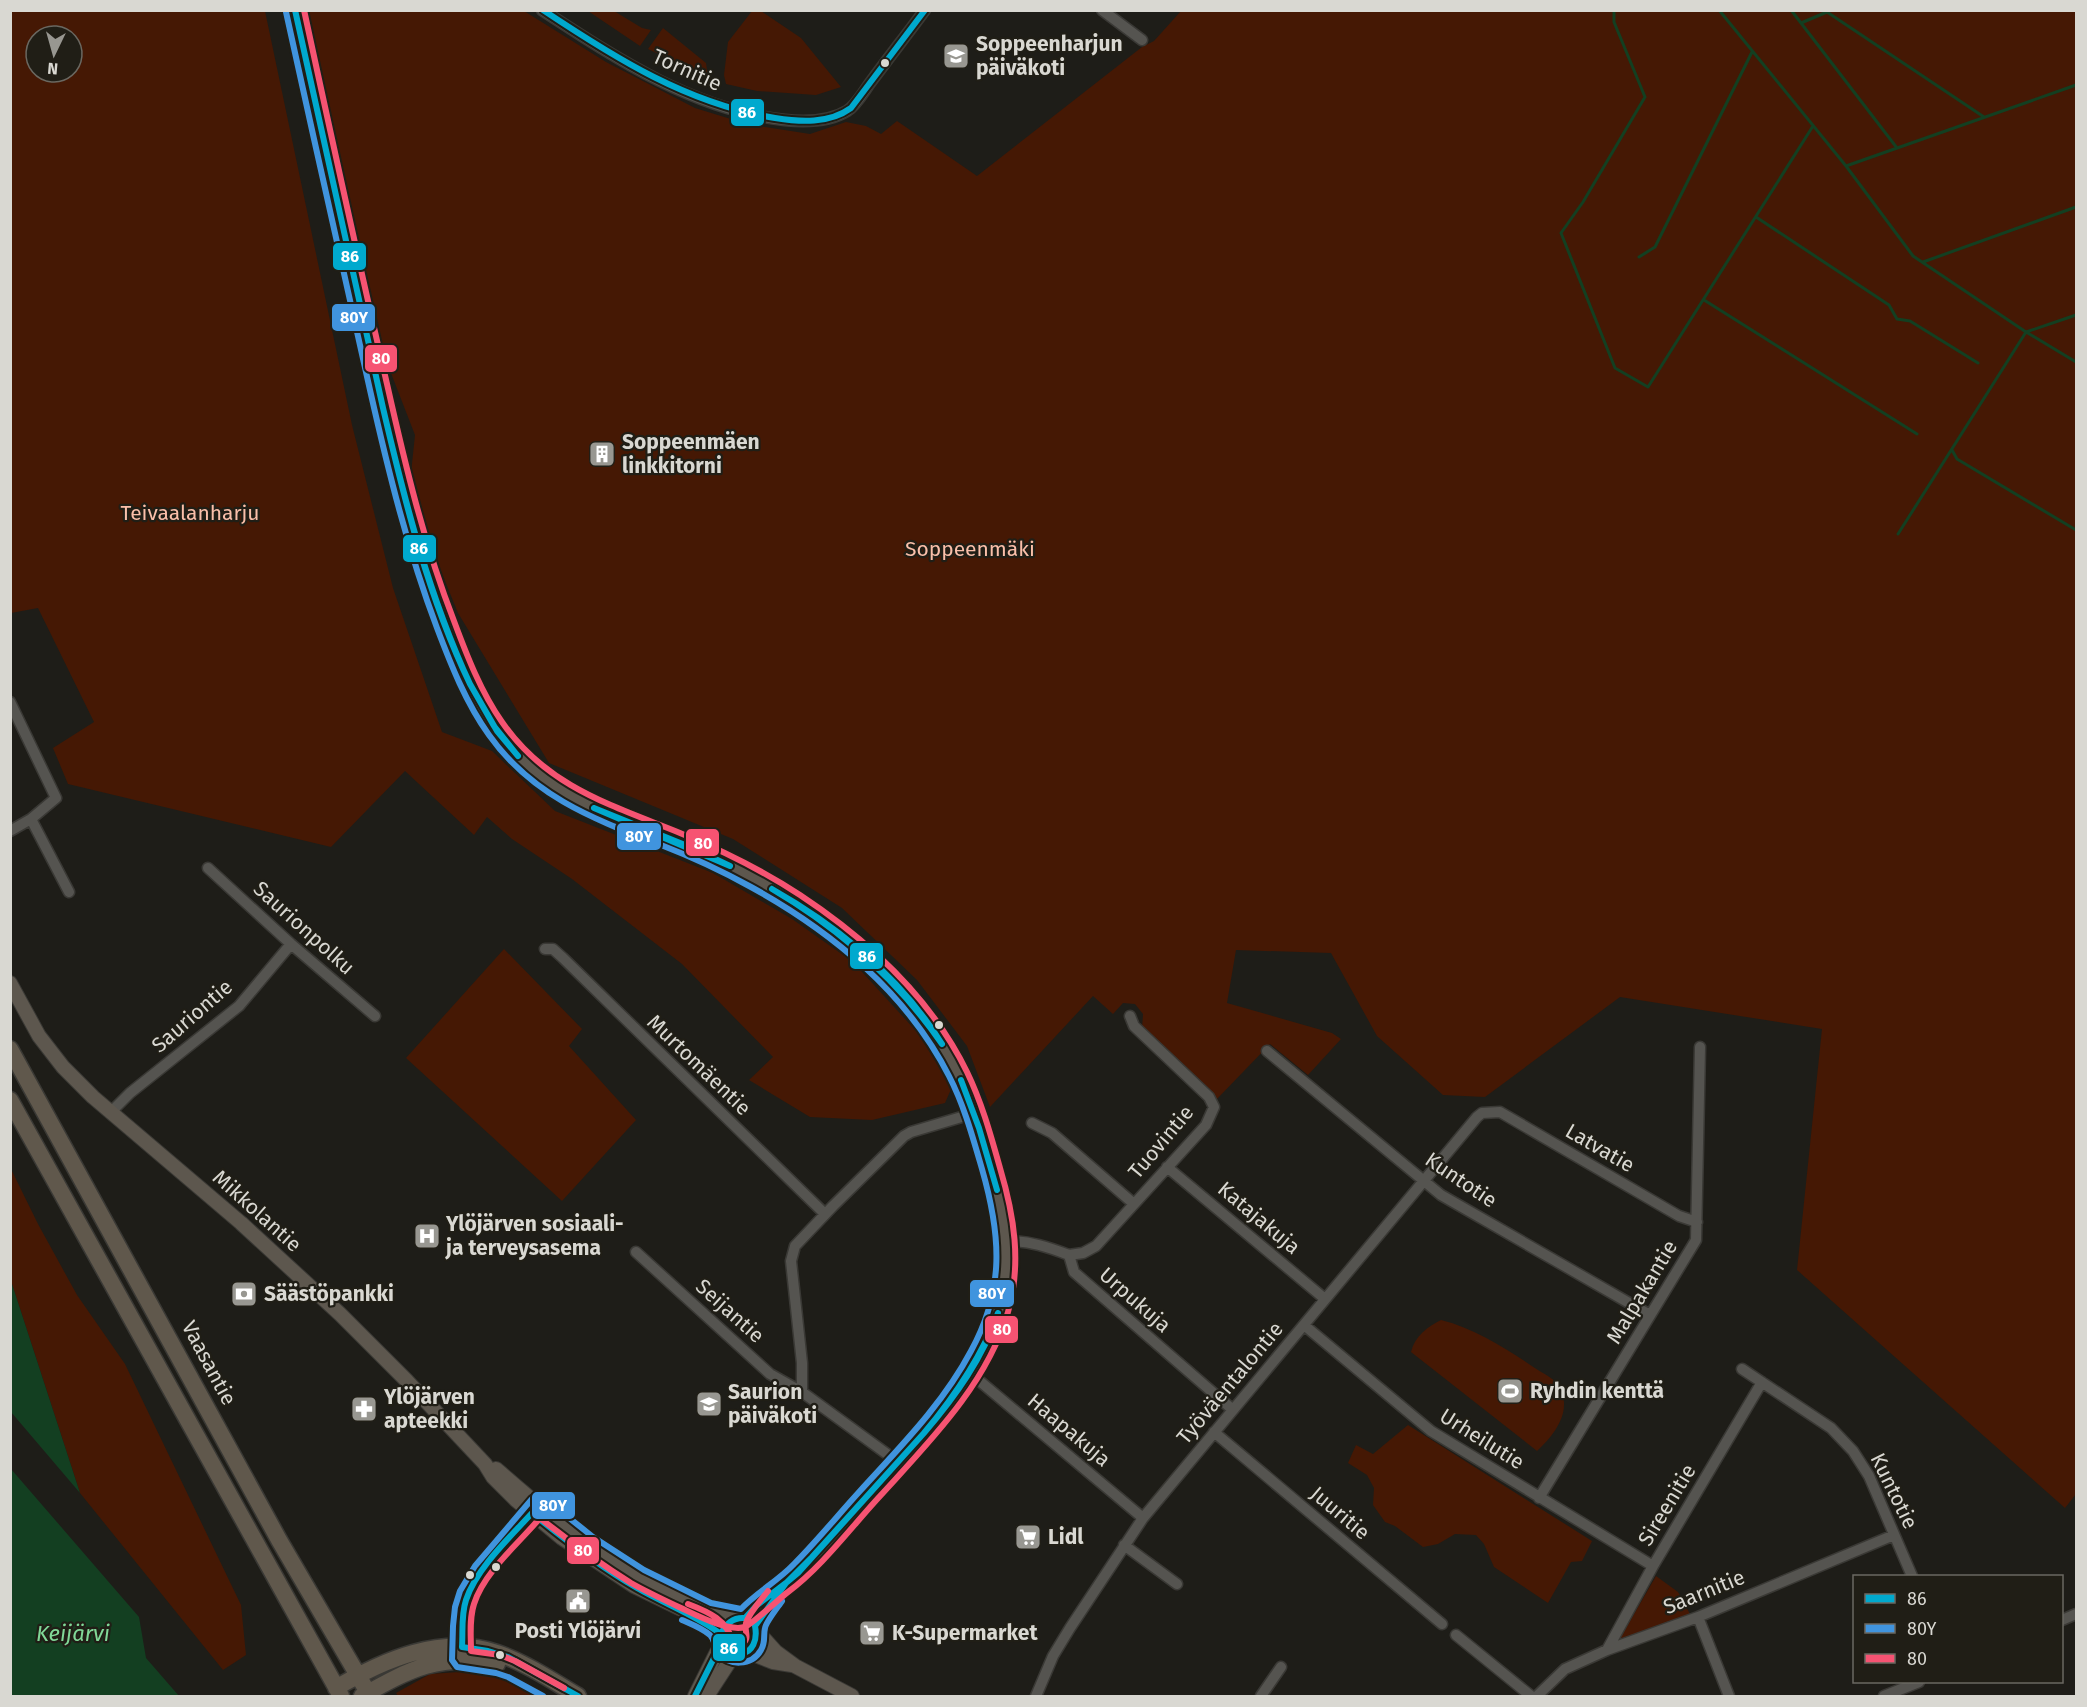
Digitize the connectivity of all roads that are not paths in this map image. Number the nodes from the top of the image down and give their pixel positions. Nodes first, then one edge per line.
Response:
1 (295, 10) edge
2 (542, 10) edge
3 (925, 10) edge
4 (1102, 10) edge
5 (1142, 40) dead end
6 (10, 702) edge
7 (31, 819) junction
8 (10, 831) edge
9 (208, 868) dead end
10 (69, 892) dead end
11 (291, 944) junction
12 (545, 949) dead end
13 (10, 983) edge
14 (375, 1016) dead end
15 (1130, 1016) dead end
16 (1700, 1047) dead end
17 (10, 1049) edge
18 (1267, 1051) dead end
19 (10, 1100) edge
20 (111, 1112) junction
21 (975, 1113) junction
22 (1482, 1113) joint
23 (1032, 1124) dead end
24 (1167, 1167) junction
25 (1424, 1181) junction
26 (1134, 1204) junction
27 (825, 1214) junction
28 (1696, 1222) junction
29 (1007, 1241) junction
30 (636, 1252) dead end
31 (1069, 1255) junction
32 (1325, 1299) junction
33 (1650, 1315) junction
34 (1304, 1325) junction
35 (1742, 1369) dead end
36 (970, 1373) junction
37 (1762, 1382) junction
38 (802, 1392) junction
39 (1233, 1410) junction
40 (1214, 1432) junction
41 (898, 1462) junction
42 (1539, 1498) junction
43 (535, 1509) junction
44 (1143, 1518) junction
45 (1894, 1535) junction
46 (1124, 1545) junction
47 (1653, 1566) junction
48 (1912, 1575) edge
49 (1177, 1584) dead end
50 (1698, 1617) junction
51 (1442, 1623) dead end
52 (748, 1624) junction
53 (1456, 1635) dead end
54 (722, 1638) junction
55 (1607, 1650) junction
56 (462, 1653) junction
57 (742, 1653) junction
58 (795, 1666) junction
59 (1281, 1667) dead end
60 (357, 1675) junction
61 (1916, 1683) edge
62 (339, 1692) edge
63 (367, 1695) edge
64 (560, 1696) edge
65 (578, 1696) edge
66 (695, 1696) edge
67 (707, 1696) edge
68 (852, 1696) edge
69 (1036, 1696) edge
70 (1261, 1696) edge
71 (1531, 1696) edge
72 (1538, 1696) edge
73 (1729, 1696) edge
74 (1884, 1696) edge

1 - 21 main road
2 - 3 street, Tornitie
4 - 5 street
6 - 7 street
7 - 8 street
7 - 10 street
9 - 11 street, Saurionpolku
11 - 14 street, Saurionpolku
11 - 20 street, Sauriontie
12 - 27 street, Murtomäentie
13 - 20 main road, Mikkolantie
15 - 24 street, Tuovintie
16 - 28 street, Malpakantie
17 - 60 highway, Vaasantie
18 - 25 street, Kuntotie
19 - 62 highway
20 - 43 main road, Mikkolantie
21 - 27 street
21 - 29 main road
22 - 25 street, Työväentalontie
22 - 28 street, Latvatie
23 - 26 street
24 - 26 street, Tuovintie
24 - 32 street, Katajakuja
25 - 32 street, Työväentalontie
25 - 33 street, Kuntotie
26 - 31 street, Tuovintie
27 - 38 street
28 - 33 street, Malpakantie
29 - 31 street
29 - 36 main road
30 - 38 street, Seijantie
31 - 39 street, Urpukuja
32 - 34 street, Työväentalontie
33 - 42 street, Malpakantie
34 - 39 street, Työväentalontie
34 - 42 street, Urheilutie
35 - 37 street, Kuntotie
36 - 41 main road
36 - 44 street, Haapakuja
37 - 45 street, Kuntotie
37 - 47 street, Sireenitie
38 - 41 street, Seijantie
39 - 40 street, Työväentalontie
40 - 44 street, Työväentalontie
40 - 51 street, Juuritie
41 - 52 main road
42 - 47 street, Urheilutie
43 - 52 main road, Mikkolantie
43 - 54 main road, Mikkolantie
43 - 56 street
44 - 46 street, Työväentalontie
45 - 48 street, Kuntotie
45 - 50 street, Saarnitie
46 - 49 street
46 - 69 street, Työväentalontie
47 - 55 street, Sireenitie
50 - 55 street, Saarnitie
50 - 73 street
52 - 54 main road
52 - 57 main road
52 - 58 main road
53 - 71 street
54 - 57 main road
54 - 66 main road
55 - 72 street, Saarnitie
56 - 60 highway
56 - 63 highway
56 - 64 highway
56 - 65 highway
57 - 58 main road
57 - 67 main road
58 - 68 main road
59 - 70 street
60 - 62 highway
60 - 63 highway, Vaasantie
61 - 74 street

